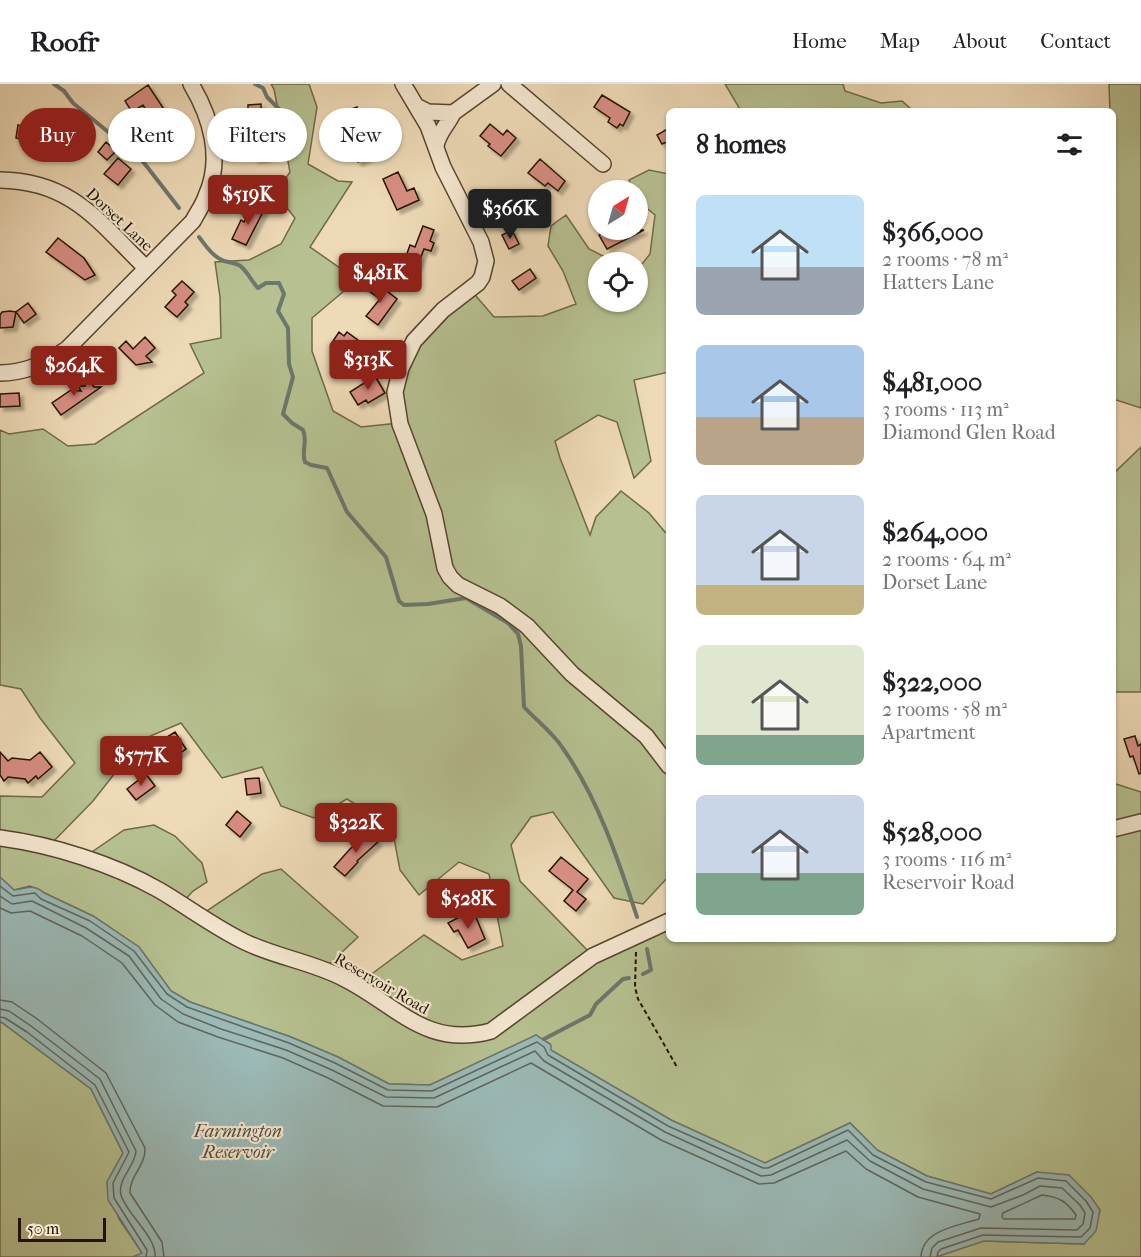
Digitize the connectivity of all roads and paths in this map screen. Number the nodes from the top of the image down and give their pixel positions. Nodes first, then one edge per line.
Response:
1 (191, 84) edge
2 (404, 84) edge
3 (493, 84) edge
4 (509, 84) edge
5 (418, 107) junction
6 (453, 113) junction
7 (436, 145) junction
8 (603, 164) dead end
9 (0, 180) edge
10 (146, 268) junction
11 (0, 373) edge
12 (666, 762) edge
13 (1141, 822) edge
14 (1116, 828) edge
15 (0, 838) edge
16 (666, 922) edge
17 (632, 937) junction
18 (676, 1066) dead end

1 - 10 street, Dorset Lane
2 - 5 street
3 - 6 street
4 - 8 street
5 - 6 street
5 - 7 street
6 - 7 street
7 - 12 street
9 - 10 street, Dorset Lane
10 - 11 street, Dorset Lane
13 - 14 street
15 - 17 street, Reservoir Road
16 - 17 street, Reservoir Road
17 - 18 path

